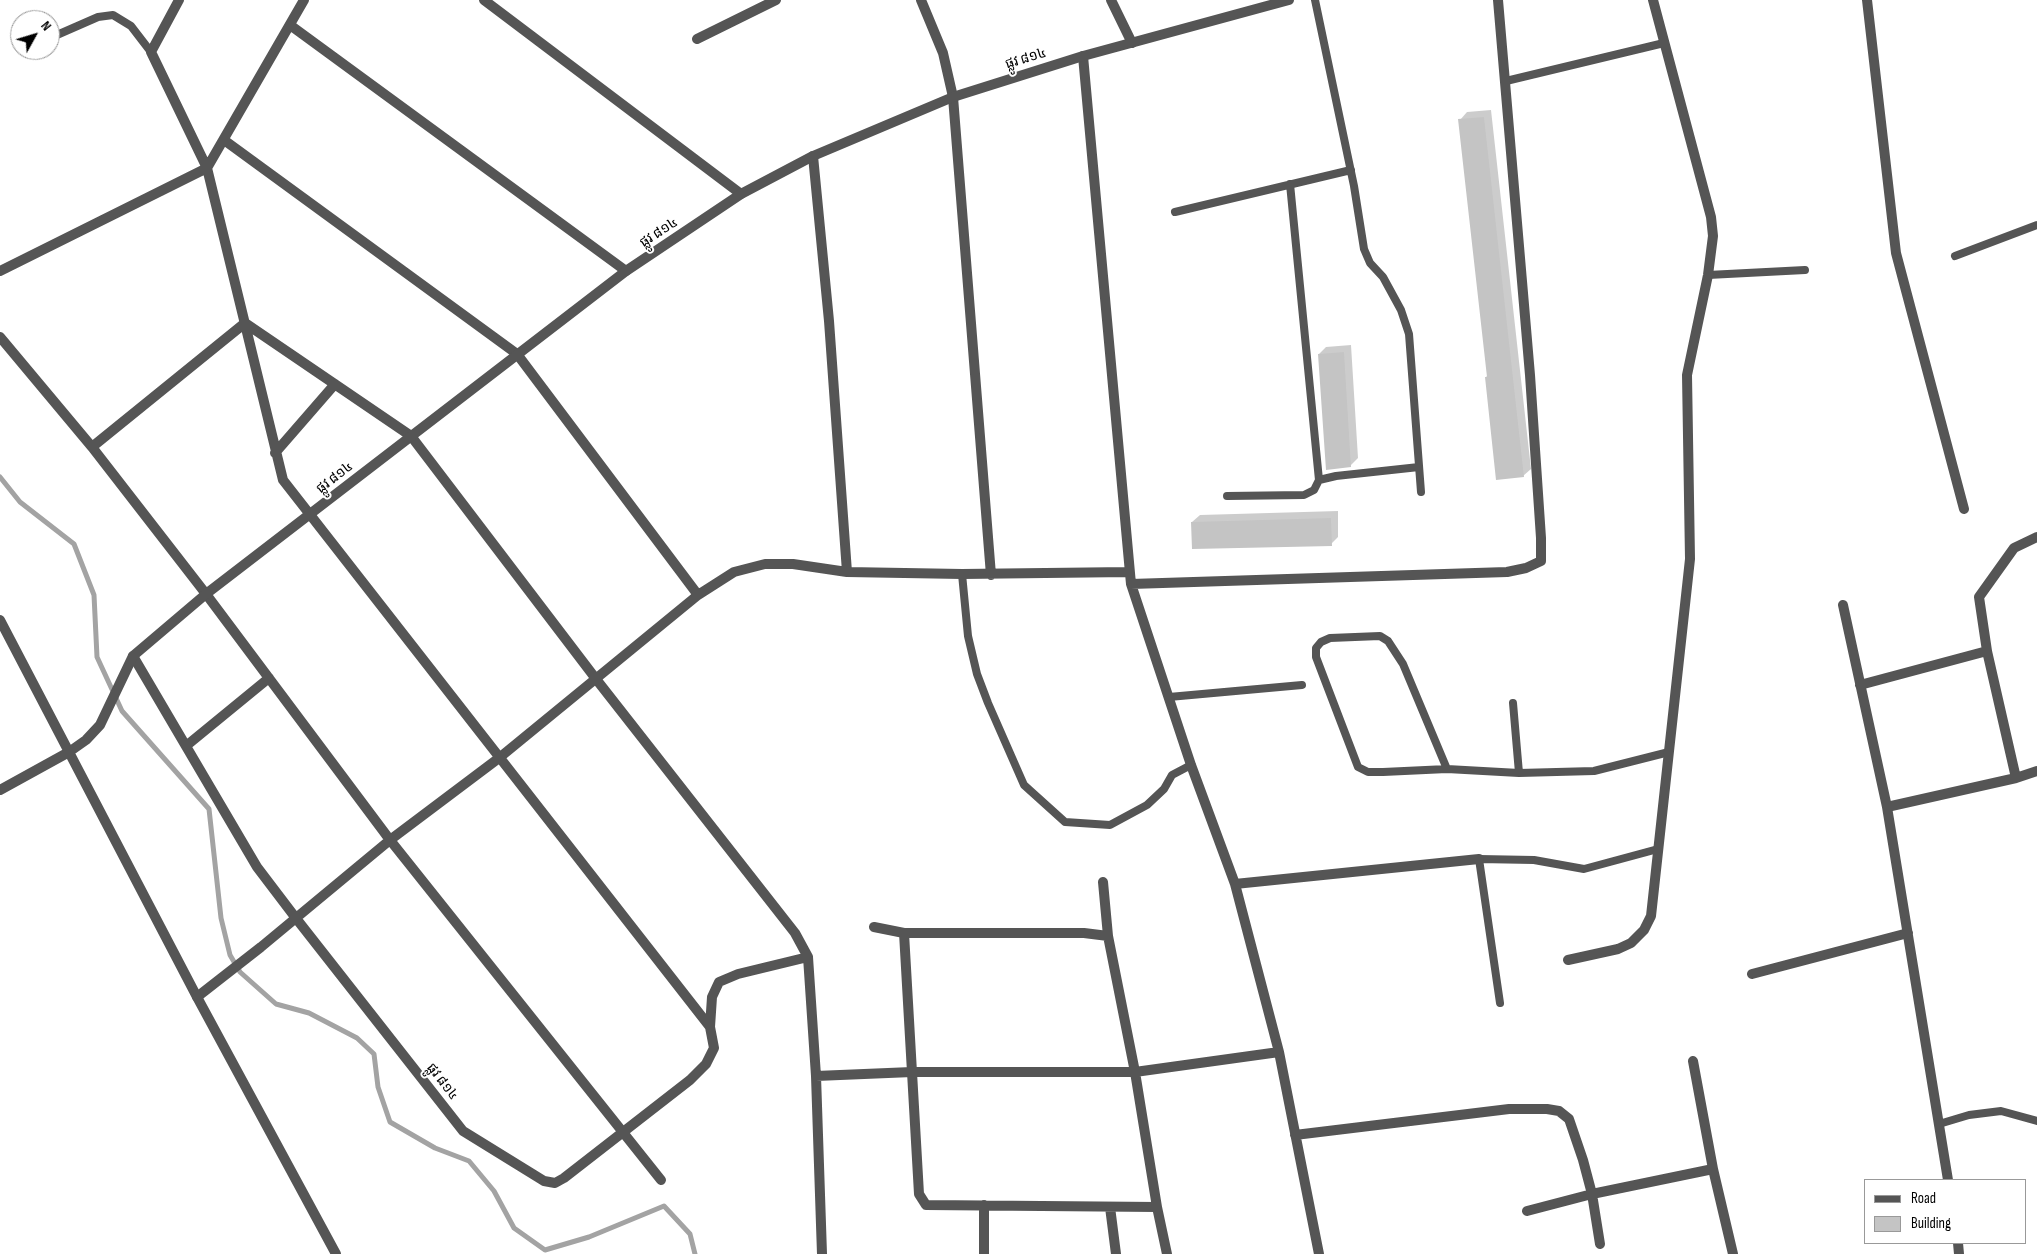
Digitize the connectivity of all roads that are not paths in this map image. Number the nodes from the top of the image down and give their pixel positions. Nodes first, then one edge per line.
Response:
1 (179, 0) edge
2 (304, 0) edge
3 (484, 0) edge
4 (776, 0) edge
5 (921, 0) edge
6 (1111, 0) edge
7 (1288, 0) edge
8 (1315, 0) edge
9 (1498, 0) edge
10 (1653, 0) edge
11 (1867, 0) edge
12 (1271, 2) edge
13 (290, 25) junction
14 (60, 34) edge
15 (697, 38) dead end
16 (1132, 43) junction
17 (1664, 43) junction
18 (151, 52) junction
19 (1083, 56) junction
20 (1506, 80) junction
21 (952, 96) junction
22 (224, 140) junction
23 (813, 156) junction
24 (208, 168) junction
25 (1351, 170) junction
26 (1290, 184) junction
27 (742, 194) junction
28 (1175, 212) dead end
29 (2037, 225) edge
30 (1955, 256) dead end
31 (1805, 270) dead end
32 (0, 271) edge
33 (626, 271) junction
34 (1708, 275) junction
35 (245, 323) junction
36 (0, 337) edge
37 (517, 354) junction
38 (334, 384) junction
39 (411, 436) junction
40 (92, 447) junction
41 (275, 453) junction
42 (1419, 466) junction
43 (1318, 480) junction
44 (1421, 492) dead end
45 (1227, 496) dead end
46 (1964, 509) dead end
47 (309, 515) junction
48 (2037, 537) edge
49 (847, 572) junction
50 (1130, 572) junction
51 (962, 574) junction
52 (991, 575) junction
53 (1131, 584) junction
54 (206, 594) junction
55 (698, 595) junction
56 (1843, 605) dead end
57 (0, 620) edge
58 (1987, 651) junction
59 (133, 656) junction
60 (268, 678) junction
61 (596, 679) junction
62 (1302, 685) dead end
63 (1860, 685) junction
64 (1169, 698) junction
65 (1513, 703) dead end
66 (186, 746) junction
67 (69, 752) junction
68 (1669, 752) junction
69 (498, 758) junction
70 (1191, 765) junction
71 (1448, 769) junction
72 (2037, 771) edge
73 (1519, 773) junction
74 (2016, 778) junction
75 (0, 790) edge
76 (1887, 807) junction
77 (390, 840) junction
78 (1658, 849) junction
79 (1479, 859) junction
80 (1103, 882) dead end
81 (1236, 884) junction
82 (295, 918) junction
83 (874, 927) dead end
84 (904, 933) junction
85 (1908, 933) junction
86 (1108, 936) junction
87 (808, 957) junction
88 (1568, 960) dead end
89 (1752, 974) dead end
90 (197, 997) junction
91 (1500, 1003) dead end
92 (710, 1027) junction
93 (1279, 1052) junction
94 (1693, 1061) dead end
95 (912, 1072) junction
96 (1135, 1072) junction
97 (816, 1076) junction
98 (2037, 1121) edge
99 (1939, 1124) junction
100 (623, 1131) junction
101 (1295, 1135) junction
102 (1713, 1169) junction
103 (1948, 1179) edge
104 (661, 1180) dead end
105 (1592, 1194) junction
106 (984, 1205) junction
107 (1110, 1207) junction
108 (1157, 1207) junction
109 (1527, 1211) dead end
110 (1600, 1244) dead end
111 (336, 1254) edge
112 (822, 1254) edge
113 (984, 1254) edge
114 (1116, 1254) edge
115 (1167, 1254) edge
116 (1319, 1254) edge
117 (1733, 1254) edge

1 - 18 street
2 - 13 street
3 - 27 street
4 - 15 street
5 - 21 street
6 - 16 street
7 - 12 street, ផ្លូវ ៨១៤
8 - 25 lane
9 - 20 street
10 - 17 street
11 - 46 street
12 - 16 street, ផ្លូវ ៨១៤
13 - 22 street
13 - 33 street
14 - 18 lane
16 - 19 street, ផ្លូវ ៨១៤
17 - 20 lane
17 - 34 street
18 - 24 street
19 - 21 street, ផ្លូវ ៨១៤
19 - 50 street
20 - 53 street
21 - 23 street, ផ្លូវ ៨១៤
21 - 52 street
22 - 24 street
22 - 37 street
23 - 27 street, ផ្លូវ ៨១៤
23 - 49 street
24 - 32 street
24 - 35 street
25 - 26 lane
25 - 42 lane
26 - 28 lane
26 - 43 lane
27 - 33 street, ផ្លូវ ៨១៤
29 - 30 lane
31 - 34 lane
33 - 37 street, ផ្លូវ ៨១៤
34 - 68 street
35 - 38 street
35 - 40 street
35 - 41 street
36 - 40 street
37 - 39 street, ផ្លូវ ៨១៤
37 - 55 street
38 - 39 street
38 - 41 street
39 - 47 street, ផ្លូវ ៨១៤
39 - 61 street
40 - 54 street
41 - 47 street
42 - 43 lane
42 - 44 lane
43 - 45 lane
47 - 54 street, ផ្លូវ ៨១៤
47 - 69 street
48 - 58 street
49 - 51 street
49 - 55 street
50 - 52 street
50 - 53 street
51 - 52 street
51 - 70 lane
53 - 64 street
54 - 59 street, ផ្លូវ ៨១៤
54 - 60 street
55 - 61 street
56 - 63 street
57 - 67 street
58 - 63 street
58 - 74 street
59 - 66 street, ផ្លូវ ៨១៤
59 - 67 street, ផ្លូវ ៨១៤
60 - 66 street
60 - 77 street
61 - 69 street
61 - 87 street
62 - 64 lane
63 - 76 street
64 - 70 street
65 - 73 lane
66 - 82 street, ផ្លូវ ៨១៤
67 - 75 street
67 - 90 street
68 - 73 lane
68 - 78 street
69 - 77 street
69 - 92 street
70 - 81 street
71 - 71 lane
71 - 73 lane
72 - 74 street
74 - 76 street
76 - 85 street
77 - 82 street
77 - 100 street
78 - 79 lane
78 - 88 street
79 - 81 street
79 - 91 lane
80 - 86 street
81 - 93 street
82 - 90 street
82 - 100 street, ផ្លូវ ៨១៤
83 - 84 street
84 - 86 street
84 - 95 street
85 - 89 street
85 - 99 street
86 - 96 street
87 - 92 street, ផ្លូវ ៨១៤
87 - 97 street
90 - 111 street
92 - 100 street, ផ្លូវ ៨១៤
93 - 96 street
93 - 101 street
94 - 102 street
95 - 96 street
95 - 97 street
95 - 106 street
96 - 108 street
97 - 112 street
98 - 99 lane
99 - 103 street
100 - 104 street
101 - 105 street
101 - 116 street
102 - 105 street
102 - 117 street
105 - 109 street
105 - 110 street
106 - 107 street
106 - 113 street
107 - 108 street
107 - 114 street
108 - 115 street

